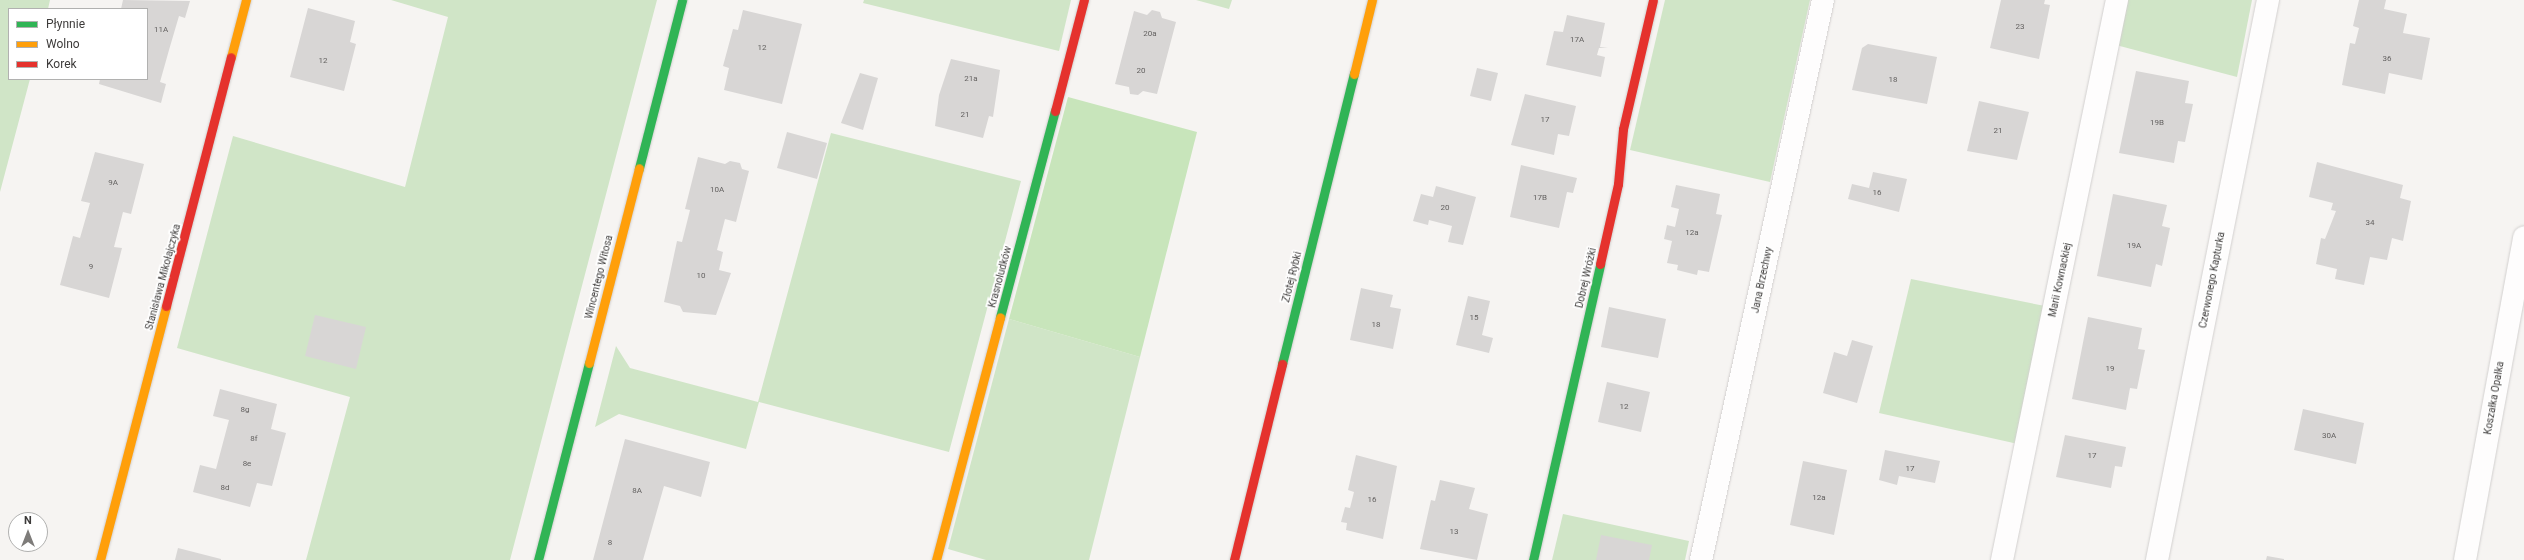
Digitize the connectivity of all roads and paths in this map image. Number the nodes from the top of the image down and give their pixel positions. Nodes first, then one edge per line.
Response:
1 (246, 0) edge
2 (682, 0) edge
3 (1084, 0) edge
4 (1372, 0) edge
5 (1653, 0) edge
6 (1823, 0) edge
7 (2117, 0) edge
8 (2268, 0) edge
9 (2524, 237) edge
10 (100, 560) edge
11 (538, 560) edge
12 (936, 560) edge
13 (1234, 560) edge
14 (1533, 560) edge
15 (1701, 560) edge
16 (2002, 560) edge
17 (2157, 560) edge
18 (2465, 560) edge

1 - 10 street, Stanisława Mikołajczyka
2 - 11 street, Wincentego Witosa
3 - 12 street, Krasnoludków
4 - 13 street, Złotej Rybki
5 - 14 street, Dobrej Wróżki
6 - 15 street, Jana Brzechwy
7 - 16 street, Marii Kownackiej
8 - 17 street, Czerwonego Kapturka
9 - 18 street, Koszałka Opałka

